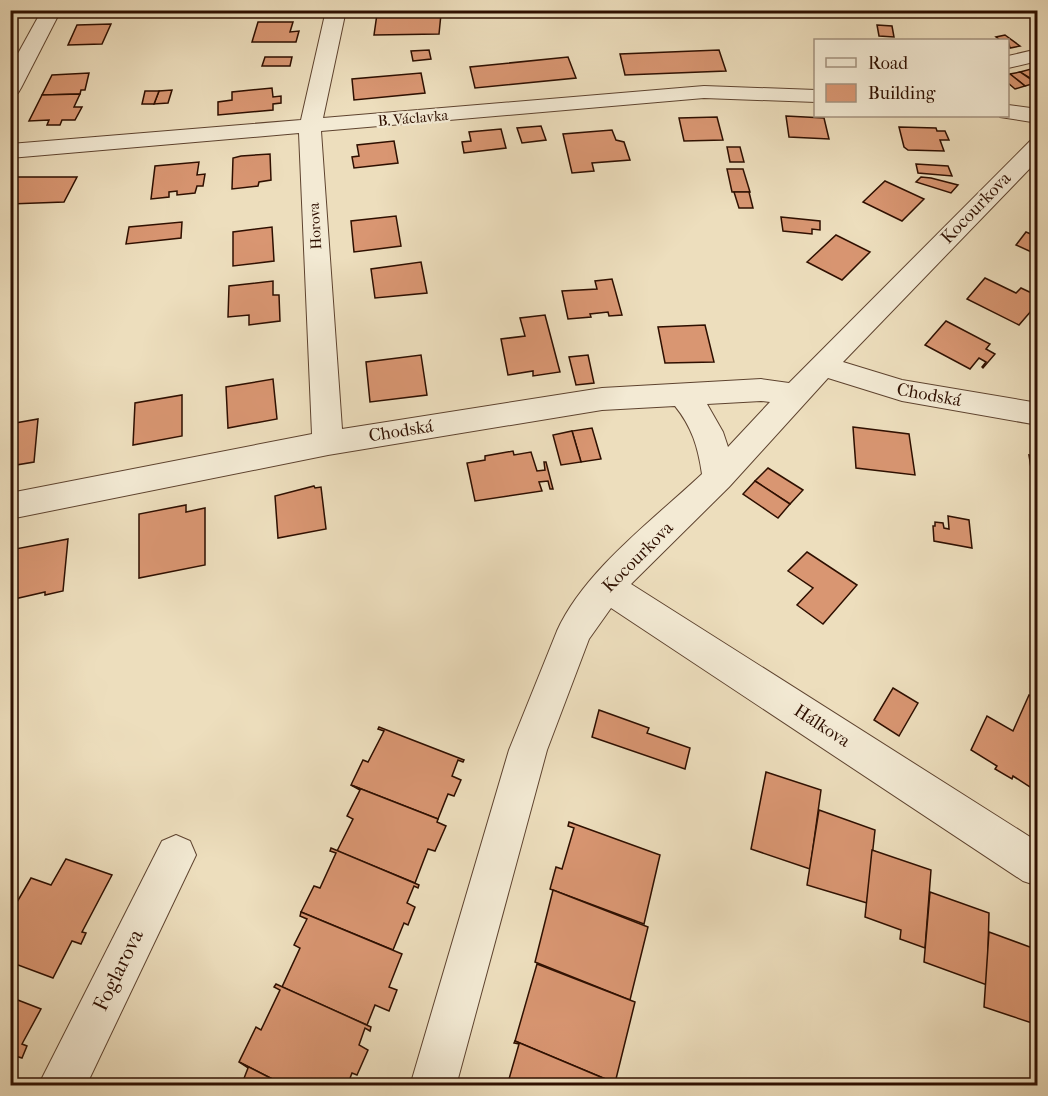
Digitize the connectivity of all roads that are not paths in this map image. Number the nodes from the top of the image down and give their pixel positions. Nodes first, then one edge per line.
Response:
1 (52, 10) edge
2 (336, 10) edge
3 (1038, 55) edge
4 (1009, 62) edge
5 (10, 88) edge
6 (814, 96) edge
7 (1009, 112) edge
8 (1038, 116) edge
9 (310, 127) junction
10 (1038, 146) edge
11 (10, 151) edge
12 (824, 365) junction
13 (681, 393) junction
14 (795, 395) junction
15 (1038, 414) edge
16 (328, 443) junction
17 (718, 478) junction
18 (10, 506) edge
19 (606, 586) junction
20 (176, 855) dead end
21 (1038, 866) edge
22 (61, 1086) edge
23 (433, 1086) edge

1 - 5 street
2 - 9 street, Horova
3 - 4 street
6 - 9 street, B. Václavka
7 - 8 street
9 - 11 street, B. Václavka
9 - 16 street, Horova
10 - 12 street, Kocourkova
12 - 14 street, Kocourkova
12 - 15 street, Chodská
13 - 14 street, Chodská
13 - 16 street, Chodská
13 - 17 street
14 - 17 street, Kocourkova
16 - 18 street, Chodská
17 - 19 street, Kocourkova
19 - 21 street, Hálkova
19 - 23 street, Kocourkova
20 - 22 street, Foglarova

